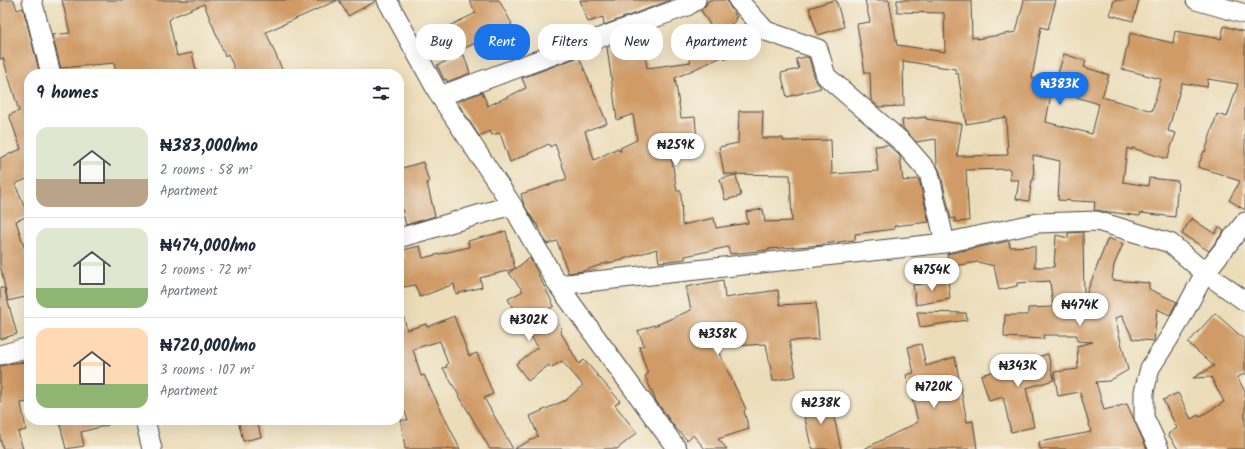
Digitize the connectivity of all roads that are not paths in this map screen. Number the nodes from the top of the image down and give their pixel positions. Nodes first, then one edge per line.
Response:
1 (32, 0) edge
2 (387, 0) edge
3 (696, 0) edge
4 (738, 0) edge
5 (1196, 0) edge
6 (1245, 14) edge
7 (50, 69) edge
8 (440, 96) junction
9 (512, 205) junction
10 (1245, 222) edge
11 (404, 237) edge
12 (946, 243) junction
13 (1204, 273) junction
14 (558, 285) junction
15 (1245, 301) edge
16 (24, 348) edge
17 (0, 355) edge
18 (146, 425) edge
19 (152, 449) edge
20 (677, 449) edge
21 (1159, 449) edge

1 - 7 street
2 - 8 street
3 - 8 street
4 - 12 street
5 - 6 street
8 - 9 street
9 - 11 street
9 - 14 street
10 - 13 street
12 - 13 street
12 - 14 street
13 - 15 street
13 - 21 street
14 - 20 street
16 - 17 street
18 - 19 street

